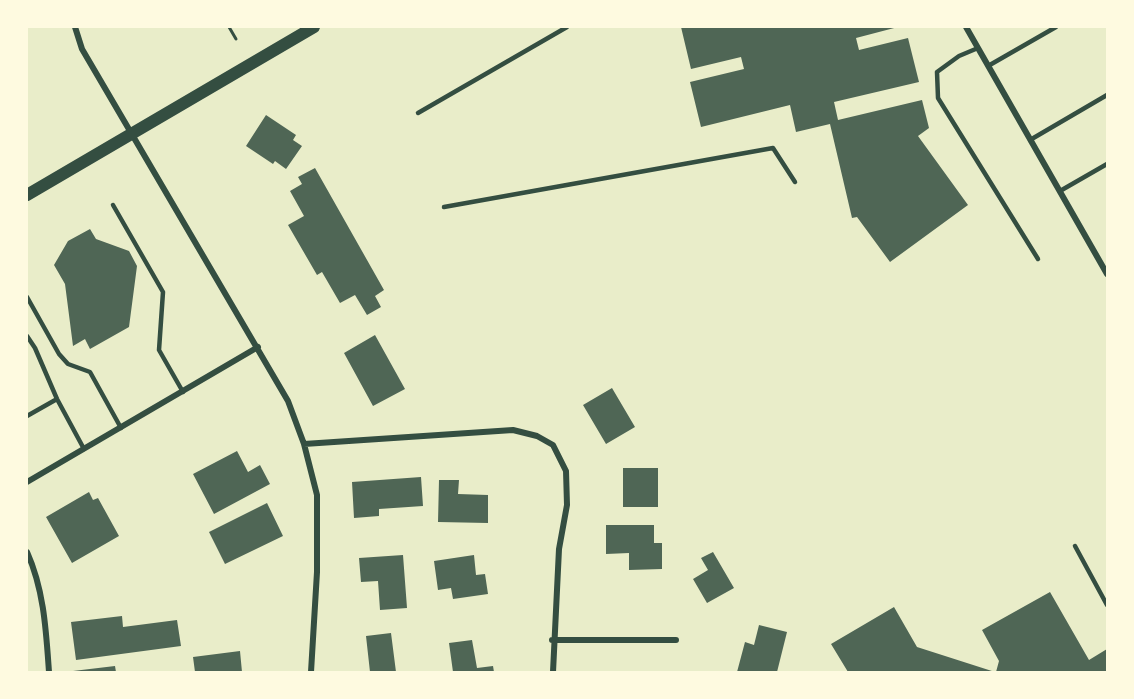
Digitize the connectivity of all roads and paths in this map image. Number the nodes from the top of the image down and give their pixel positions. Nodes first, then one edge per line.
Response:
1 (75, 27) edge
2 (229, 27) edge
3 (314, 27) edge
4 (567, 27) edge
5 (966, 27) edge
6 (1056, 27) edge
7 (236, 39) dead end
8 (978, 48) junction
9 (988, 66) junction
10 (1107, 95) edge
11 (418, 113) dead end
12 (132, 134) junction
13 (1030, 140) junction
14 (1107, 164) edge
15 (795, 182) dead end
16 (1060, 191) junction
17 (27, 195) edge
18 (113, 206) dead end
19 (444, 207) dead end
20 (1038, 259) dead end
21 (1107, 274) edge
22 (27, 297) edge
23 (27, 336) edge
24 (258, 347) junction
25 (183, 392) junction
26 (57, 399) junction
27 (27, 416) edge
28 (121, 428) junction
29 (304, 444) junction
30 (84, 449) junction
31 (27, 482) edge
32 (1075, 546) dead end
33 (27, 552) edge
34 (1107, 605) edge
35 (552, 639) junction
36 (676, 640) dead end
37 (49, 672) edge
38 (311, 672) edge
39 (553, 672) edge

1 - 12 street
2 - 7 path
3 - 12 main road
4 - 11 lane
5 - 8 street
6 - 9 lane
8 - 9 street
8 - 20 lane
9 - 13 street
10 - 13 lane
12 - 17 main road
12 - 24 street
13 - 16 street
14 - 16 lane
15 - 19 lane
16 - 21 street
18 - 25 lane
22 - 28 lane
23 - 26 lane
24 - 25 street
24 - 29 street
25 - 28 street
26 - 27 lane
26 - 30 lane
28 - 30 street
29 - 35 street
29 - 38 street
30 - 31 street
32 - 34 lane
33 - 37 street
35 - 36 street
35 - 39 street

